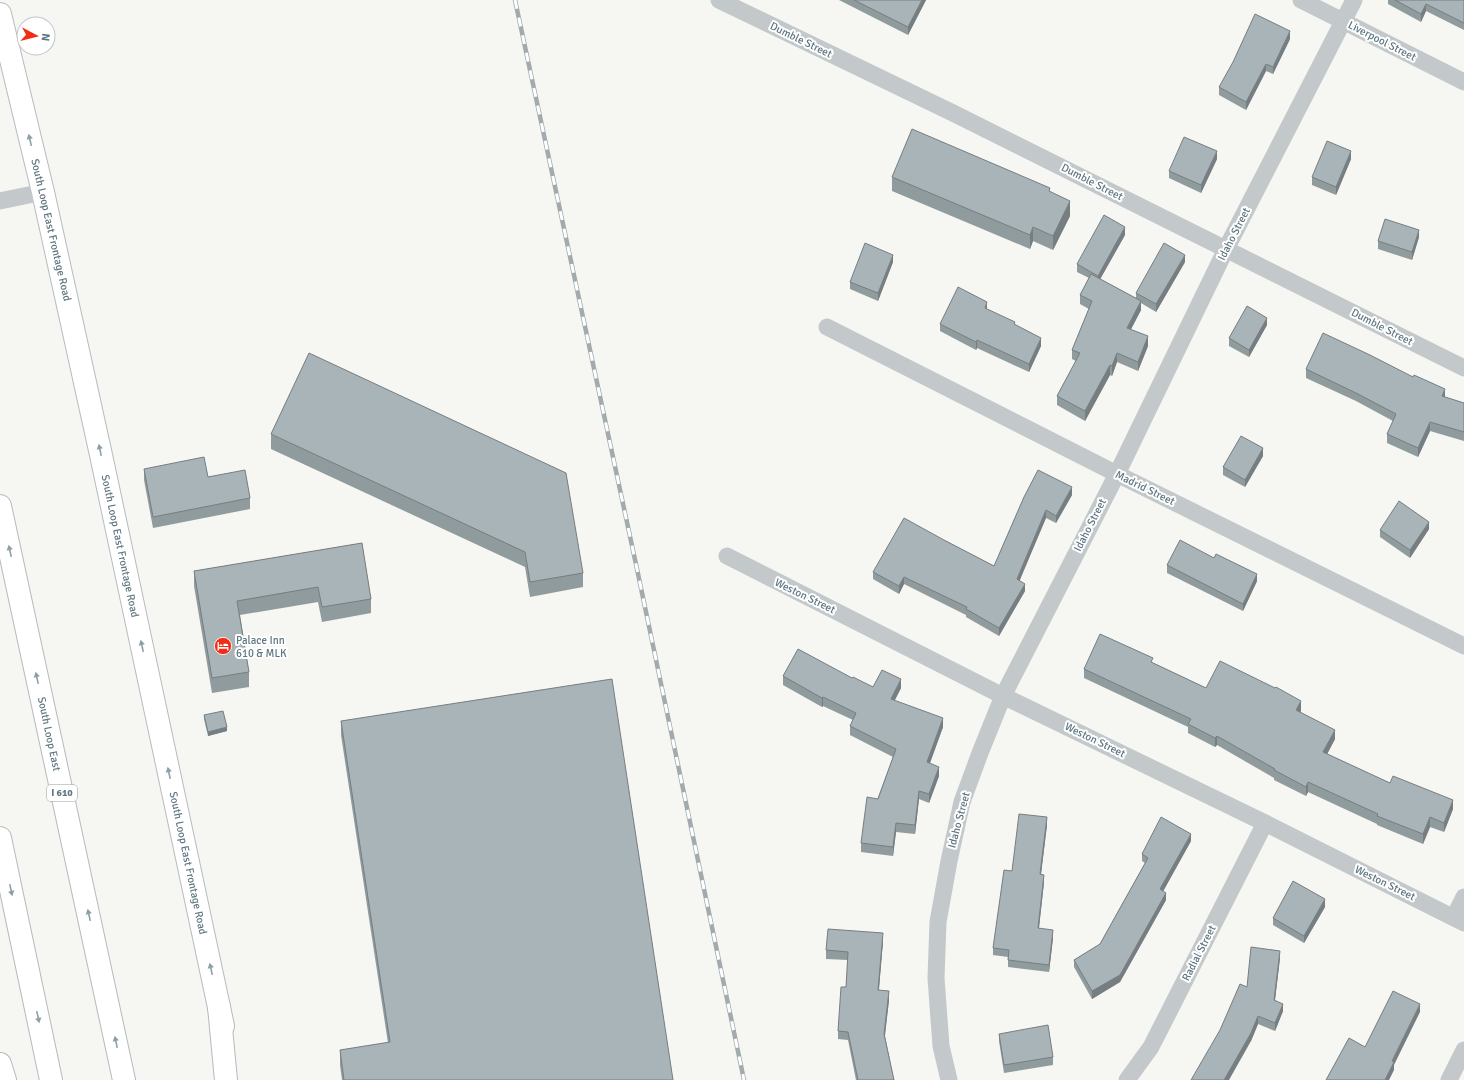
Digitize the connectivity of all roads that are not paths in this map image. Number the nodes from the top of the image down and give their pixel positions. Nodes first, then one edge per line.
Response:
1 (719, 0) edge
2 (1301, 0) edge
3 (1354, 0) edge
4 (0, 14) edge
5 (1344, 21) junction
6 (1464, 82) edge
7 (43, 192) junction
8 (0, 201) edge
9 (1226, 249) junction
10 (827, 327) dead end
11 (1464, 368) edge
12 (1117, 474) junction
13 (0, 506) edge
14 (727, 556) dead end
15 (1464, 646) edge
16 (1003, 696) junction
17 (1265, 823) junction
18 (0, 838) edge
19 (1464, 897) edge
20 (1459, 920) edge
21 (219, 1007) junction
22 (1464, 1050) edge
23 (0, 1064) edge
24 (5, 1080) edge
25 (51, 1080) edge
26 (124, 1080) edge
27 (226, 1080) edge
28 (235, 1080) edge
29 (949, 1080) edge
30 (1127, 1080) edge
31 (1449, 1080) edge

1 - 9 street, Dumble Street
2 - 5 street, Liverpool Street
3 - 5 street, Idaho Street
7 -> 4 main road, South Loop East Frontage Road
5 - 6 street, Liverpool Street
5 - 9 street, Idaho Street
7 - 8 street
21 -> 7 main road, South Loop East Frontage Road
9 - 11 street, Dumble Street
9 - 12 street, Idaho Street
10 - 12 street, Madrid Street
12 - 15 street, Madrid Street
12 - 16 street, Idaho Street
26 -> 13 main road, South Loop East / I 610
14 - 16 street, Weston Street
16 - 17 street, Weston Street
16 - 29 street, Idaho Street
17 - 20 street, Weston Street
17 - 30 street, Radial Street
18 -> 25 main road
19 - 20 street
21 - 27 main road
21 - 28 main road, South Loop East Frontage Road
22 - 31 street
23 - 24 main road

